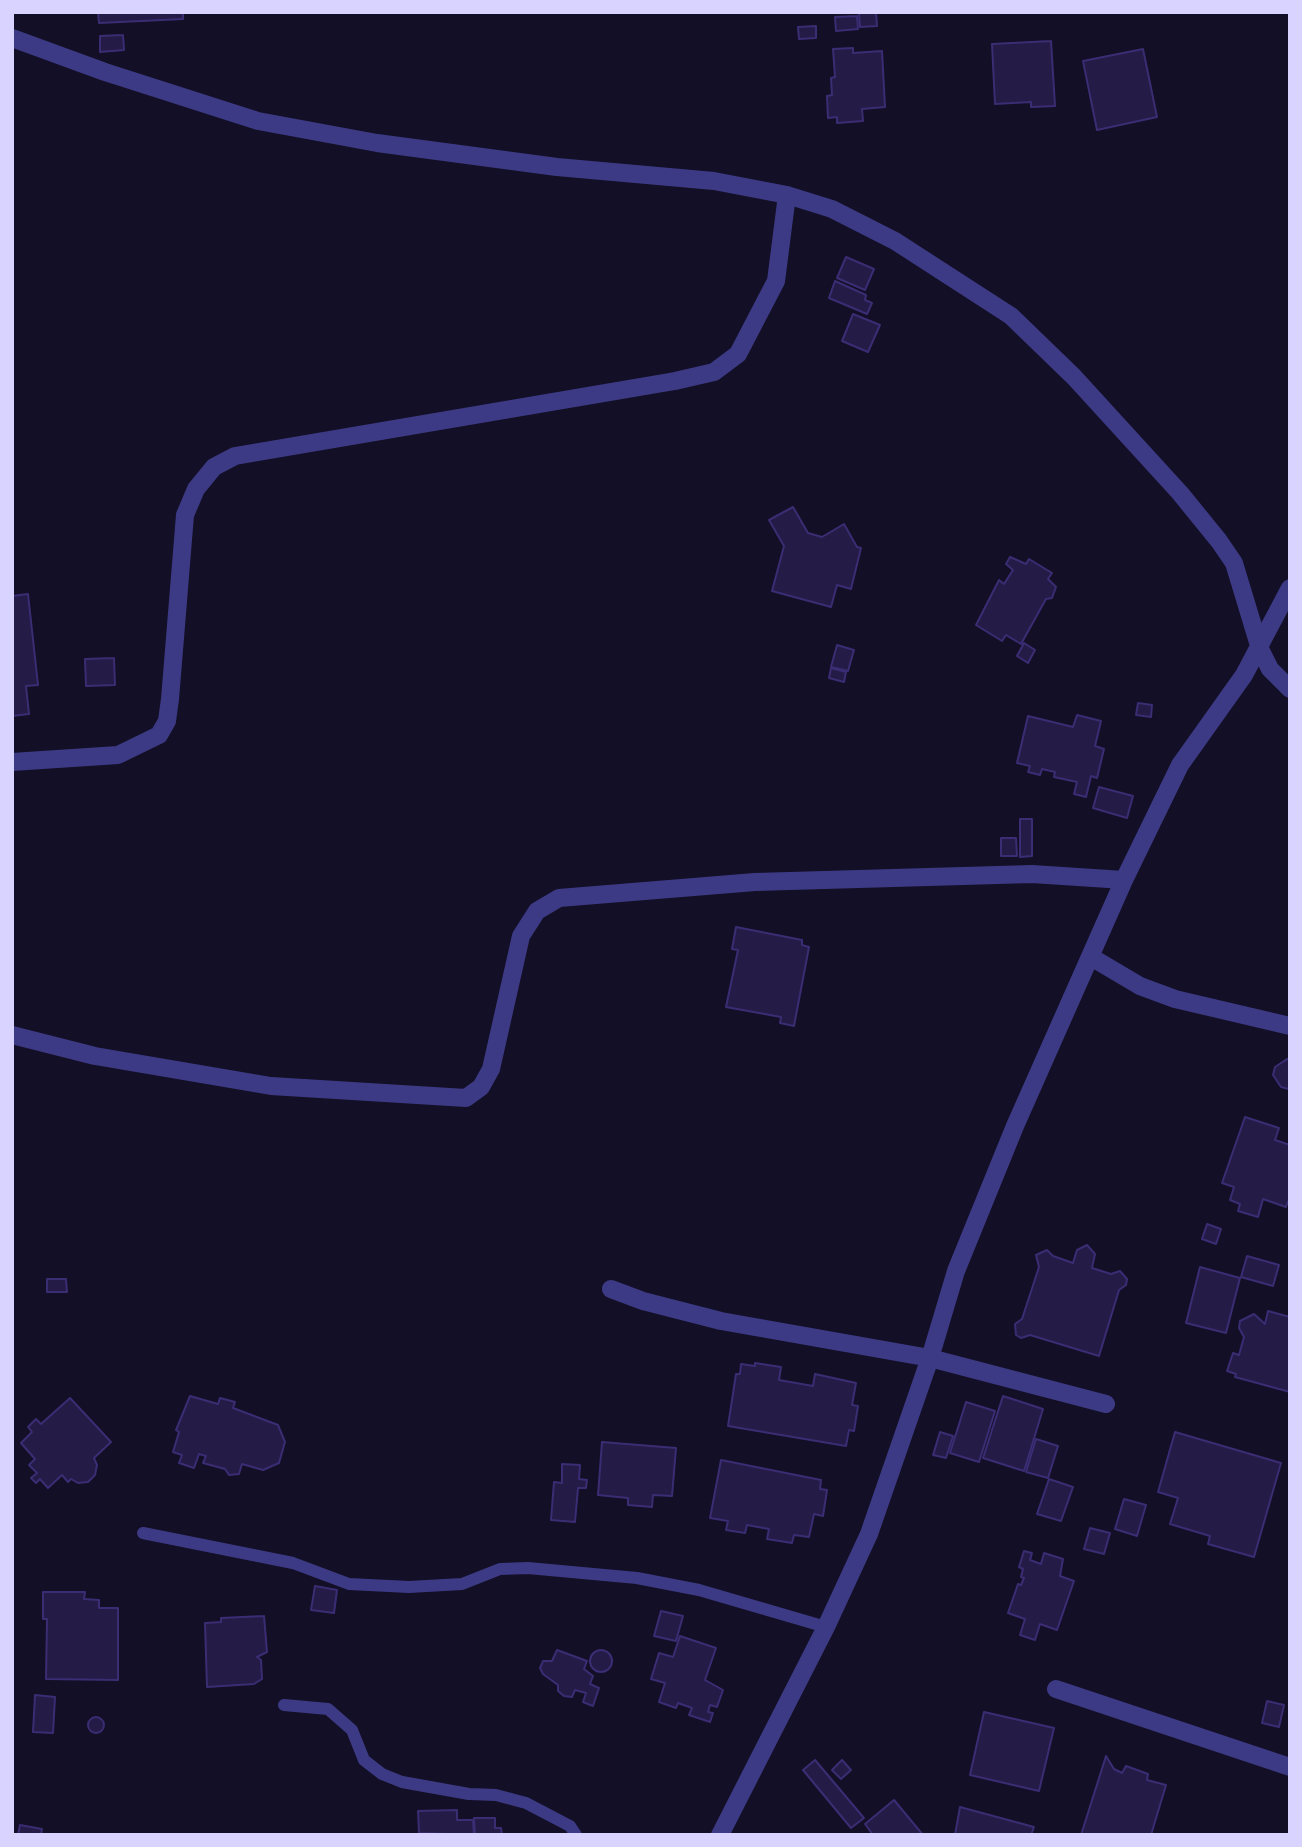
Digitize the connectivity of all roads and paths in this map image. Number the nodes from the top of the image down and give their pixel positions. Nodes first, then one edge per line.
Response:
1 (12, 38) edge
2 (787, 195) junction
3 (1290, 588) edge
4 (1259, 649) junction
5 (1290, 689) edge
6 (12, 762) edge
7 (1124, 880) junction
8 (1091, 957) junction
9 (1290, 1026) edge
10 (12, 1035) edge
11 (611, 1289) dead end
12 (930, 1358) junction
13 (1106, 1404) dead end
14 (143, 1533) dead end
15 (826, 1627) junction
16 (1056, 1689) dead end
17 (284, 1705) dead end
18 (1290, 1767) edge
19 (576, 1835) edge
20 (720, 1835) edge

1 - 2 street
2 - 4 street
2 - 6 street
3 - 4 street
4 - 5 street
4 - 7 street
7 - 8 street
7 - 10 street
8 - 9 street
8 - 12 street
11 - 12 street
12 - 13 street
12 - 15 street
14 - 15 lane
15 - 20 street
16 - 18 street
17 - 19 lane

